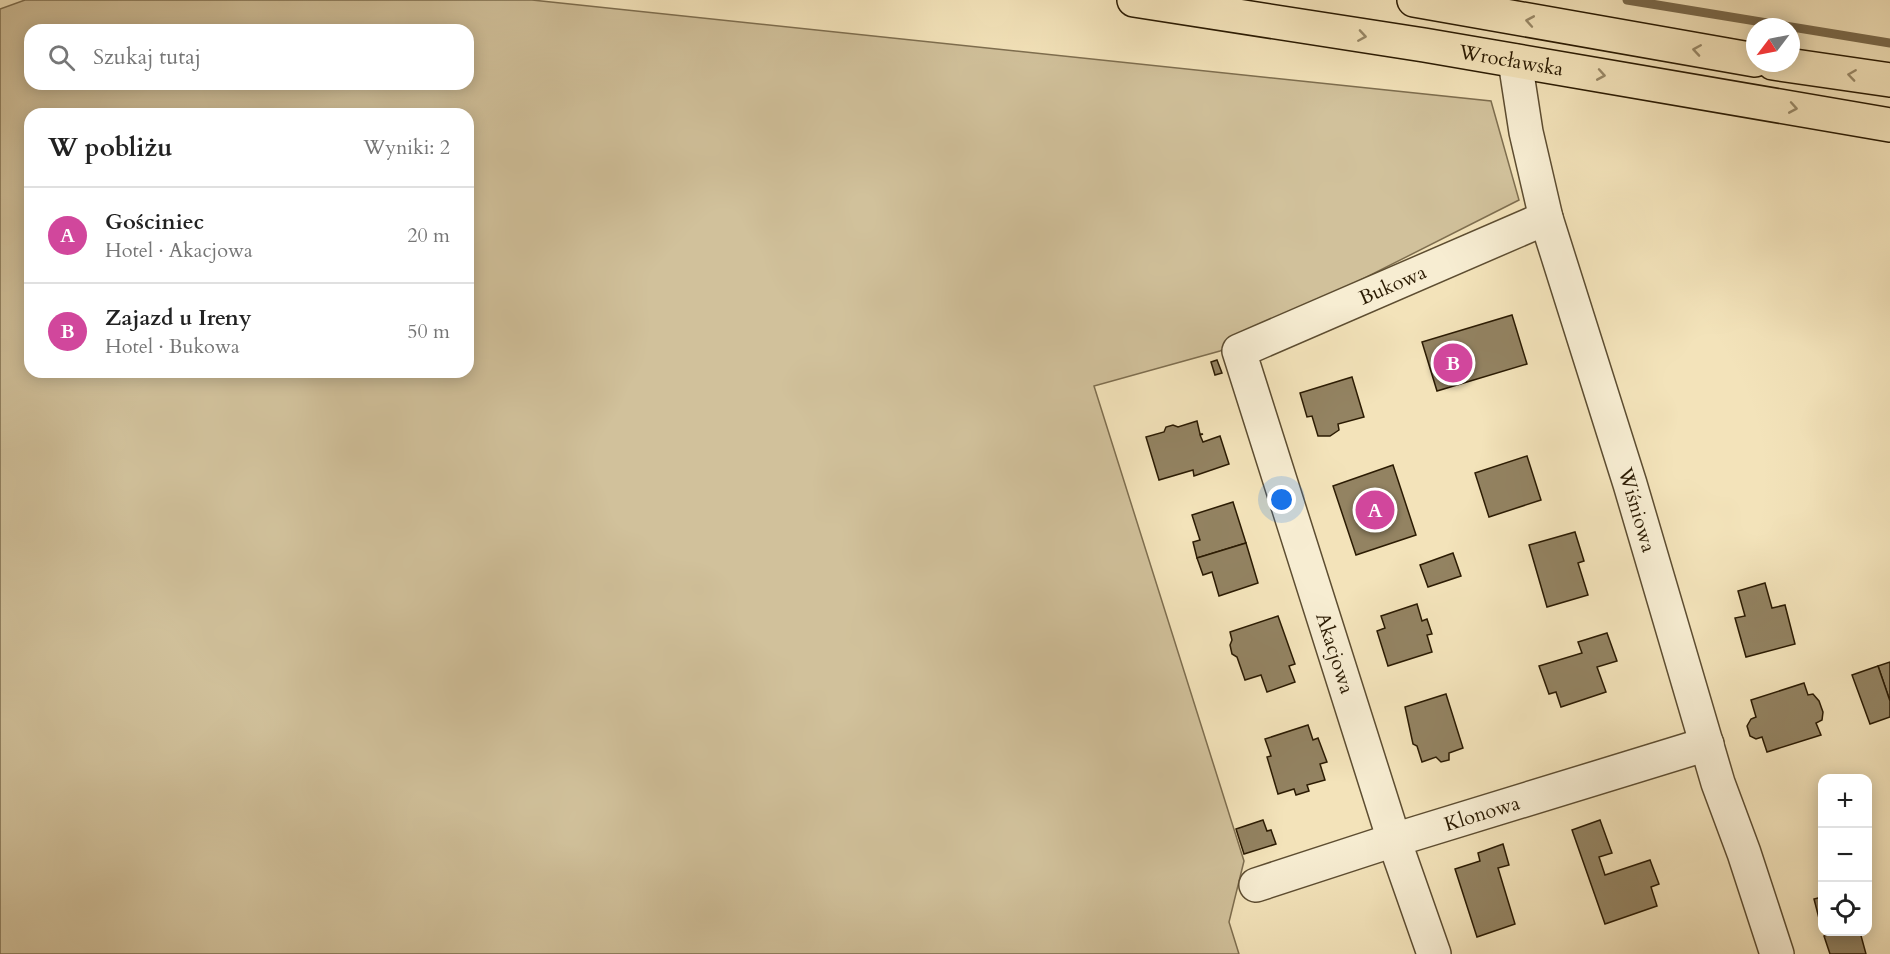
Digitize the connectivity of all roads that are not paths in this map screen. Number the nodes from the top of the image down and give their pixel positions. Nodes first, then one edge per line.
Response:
1 (1134, 0) edge
2 (1414, 0) edge
3 (1746, 58) edge
4 (1515, 61) junction
5 (1800, 67) edge
6 (1890, 80) edge
7 (1890, 125) edge
8 (1546, 218) junction
9 (1239, 351) joint
10 (1707, 744) junction
11 (1394, 840) junction
12 (1256, 885) dead end
13 (1434, 954) edge
14 (1777, 954) edge

1 -> 4 main road, Wrocławska
3 -> 2 main road, Wrocławska
4 -> 7 main road, Wrocławska
4 - 8 street, Wiśniowa
6 -> 5 main road
8 - 9 street, Bukowa
8 - 10 street, Wiśniowa
9 - 11 street, Akacjowa
10 - 11 street, Klonowa
10 - 14 street, Wiśniowa
11 - 12 street, Klonowa
11 - 13 street, Akacjowa

